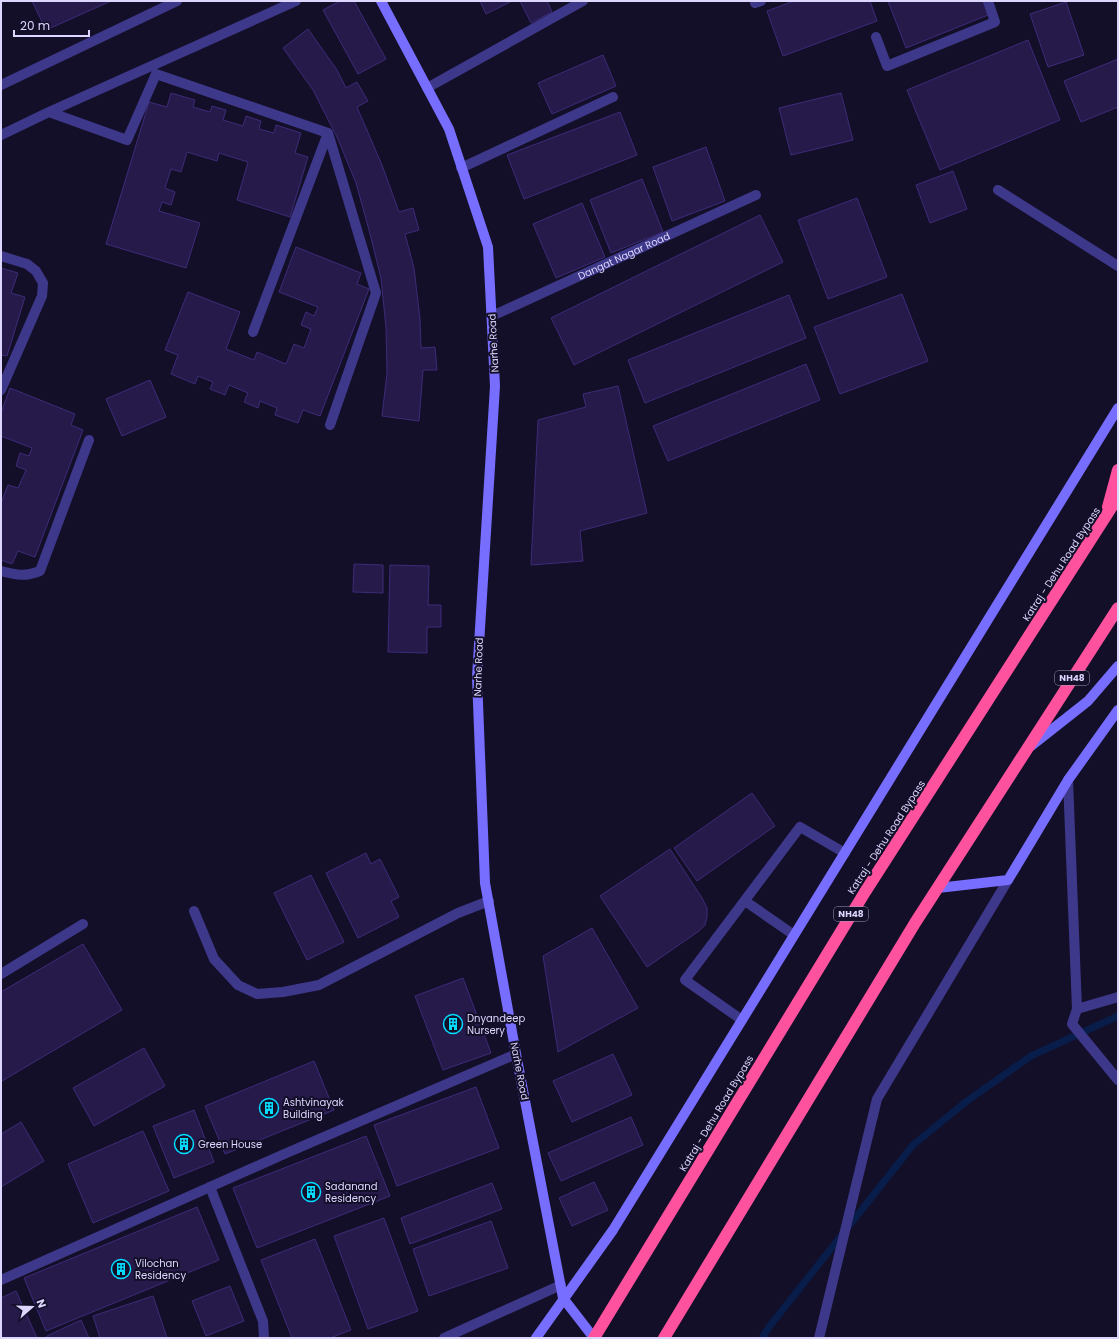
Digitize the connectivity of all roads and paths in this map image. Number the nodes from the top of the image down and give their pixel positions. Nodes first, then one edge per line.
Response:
1 (177, 1) edge
2 (296, 1) edge
3 (381, 1) edge
4 (582, 1) edge
5 (988, 1) edge
6 (876, 37) dead end
7 (1, 85) edge
8 (427, 88) junction
9 (613, 97) dead end
10 (49, 112) junction
11 (328, 133) junction
12 (1, 136) edge
13 (461, 168) junction
14 (998, 190) dead end
15 (756, 195) dead end
16 (1, 256) edge
17 (1118, 266) edge
18 (492, 316) junction
19 (253, 332) dead end
20 (5, 371) edge
21 (1, 390) edge
22 (1118, 408) edge
23 (330, 425) dead end
24 (89, 440) dead end
25 (1118, 470) edge
26 (1118, 497) edge
27 (1105, 518) junction
28 (1, 572) edge
29 (1118, 608) edge
30 (1118, 666) edge
31 (1118, 710) edge
32 (1027, 749) junction
33 (1068, 780) junction
34 (845, 852) junction
35 (1008, 880) junction
36 (938, 888) junction
37 (489, 901) junction
38 (745, 901) junction
39 (194, 911) dead end
40 (83, 924) dead end
41 (794, 936) junction
42 (1, 974) edge
43 (1118, 997) edge
44 (1076, 1009) junction
45 (742, 1020) junction
46 (516, 1054) junction
47 (1118, 1080) edge
48 (210, 1187) junction
49 (1, 1280) edge
50 (561, 1286) junction
51 (563, 1298) junction
52 (264, 1338) edge
53 (444, 1338) edge
54 (536, 1338) edge
55 (594, 1338) edge
56 (664, 1338) edge
57 (819, 1338) edge

1 - 7 street
2 - 10 street
3 - 8 street, Narhe Road
4 - 8 street
5 - 6 street
8 - 13 street, Narhe Road
9 - 13 street
10 - 11 street
10 - 12 street
11 - 19 street
11 - 23 street
13 - 18 street, Narhe Road
14 - 17 street
15 - 18 street, Dangat Nagar Road
16 - 20 street
18 - 37 street, Narhe Road
20 - 21 street
22 - 34 street
24 - 28 street
25 - 27 highway
26 - 27 highway, Katraj - Dehu Road Bypass / NH48
27 - 55 highway, Katraj - Dehu Road Bypass / NH48
29 - 32 highway, NH48
30 - 32 street
31 - 33 street
32 - 36 highway, NH48
33 - 35 street
33 - 44 street
34 - 38 street
34 - 41 street
35 - 36 street
35 - 57 street
36 - 56 highway, NH48
37 - 39 street
37 - 46 street, Narhe Road
38 - 41 street
38 - 45 street
40 - 42 street
41 - 45 street
43 - 44 street
44 - 47 street
45 - 51 street
46 - 48 street
46 - 50 street, Narhe Road
48 - 49 street
48 - 52 street
50 - 51 street, Narhe Road
50 - 53 street
51 - 54 street
51 - 55 street, Narhe Road

